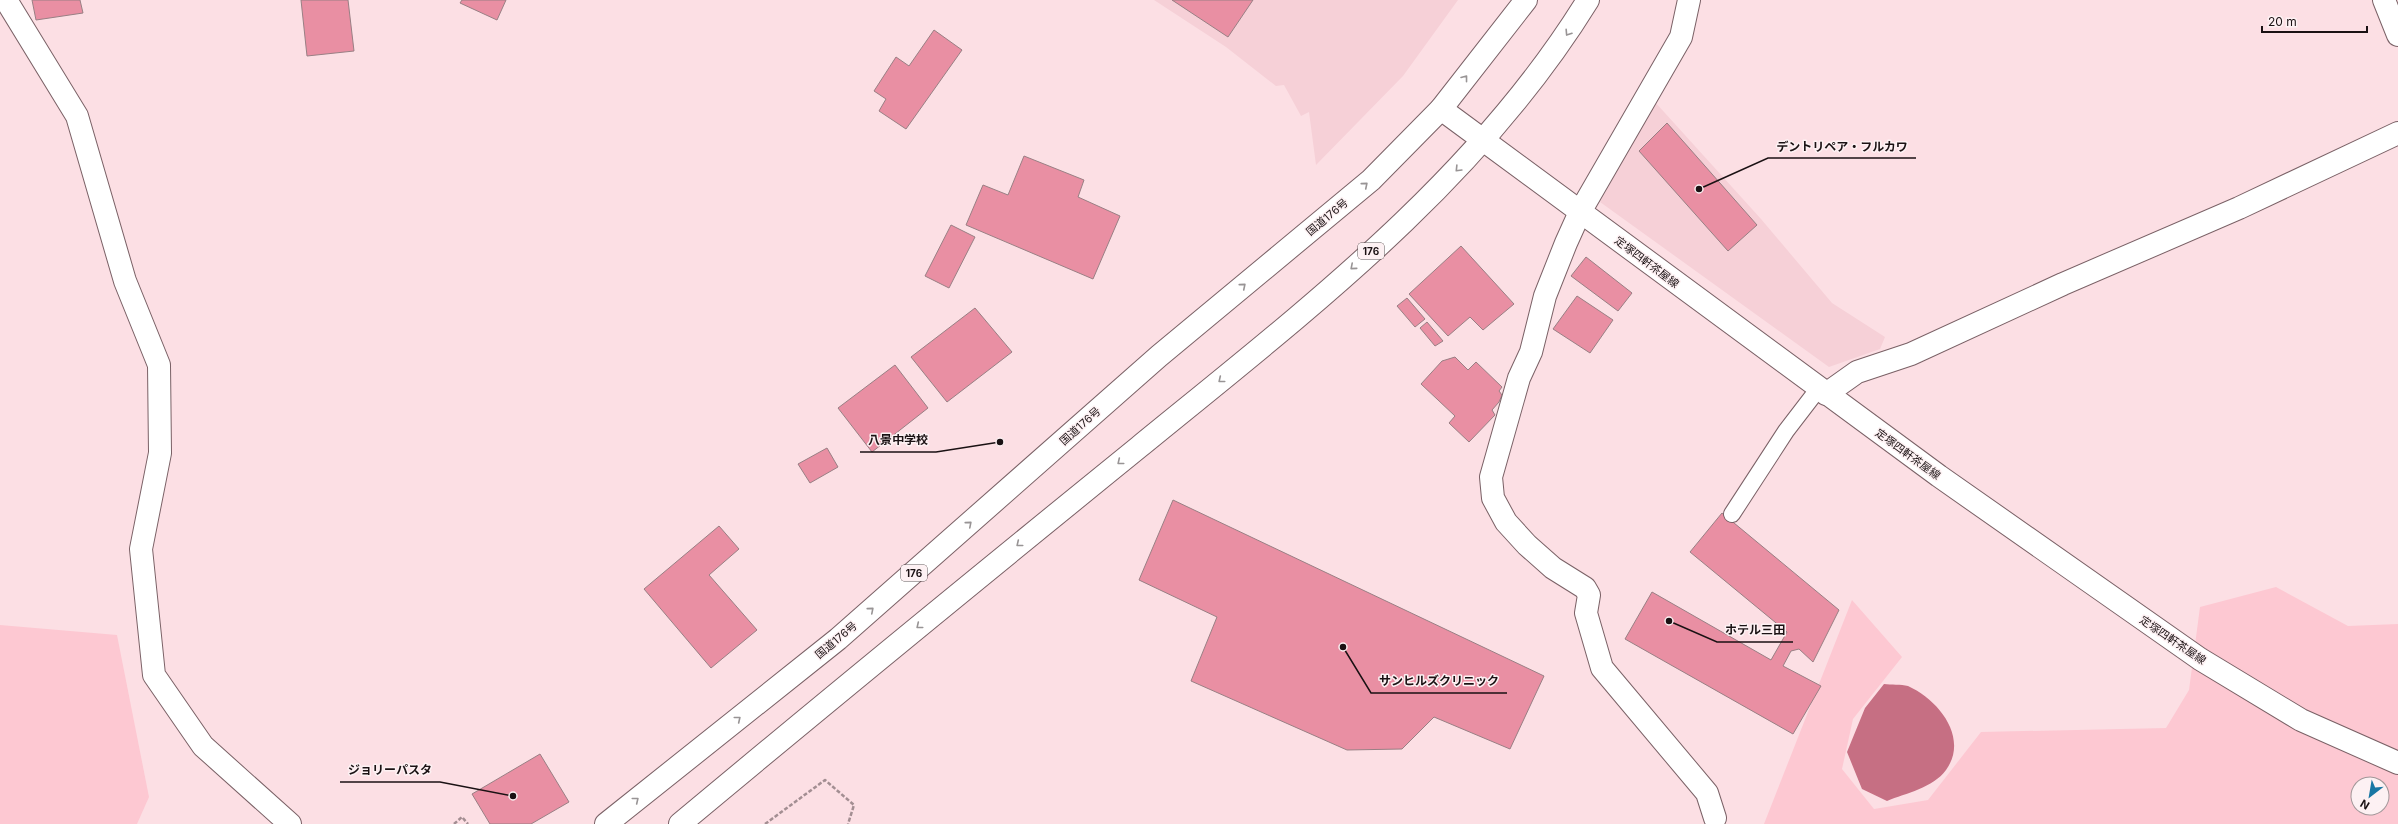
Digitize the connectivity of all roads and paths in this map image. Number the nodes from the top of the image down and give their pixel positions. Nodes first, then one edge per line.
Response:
1 (6, 0) edge
2 (1526, 0) edge
3 (1588, 0) edge
4 (1689, 0) edge
5 (2384, 0) edge
6 (2398, 35) edge
7 (1441, 109) junction
8 (2398, 133) edge
9 (1485, 141) junction
10 (1580, 212) junction
11 (1823, 391) junction
12 (1732, 514) dead end
13 (2398, 763) edge
14 (1715, 818) dead end
15 (290, 824) edge
16 (454, 824) edge
17 (468, 824) edge
18 (606, 824) edge
19 (680, 824) edge
20 (765, 824) edge
21 (848, 824) edge

1 - 15 main road
7 -> 2 main road, 国道176号 / 176
3 -> 9 main road, 176
4 - 10 main road
5 - 6 main road
7 - 9 main road, 定塚四軒茶屋線
18 -> 7 main road, 国道176号 / 176
8 - 11 main road
9 - 10 main road, 定塚四軒茶屋線
9 -> 19 main road, 176
10 - 11 main road, 定塚四軒茶屋線
10 - 14 main road
11 - 12 lane
11 - 13 main road, 定塚四軒茶屋線
16 - 17 path
20 - 21 path

